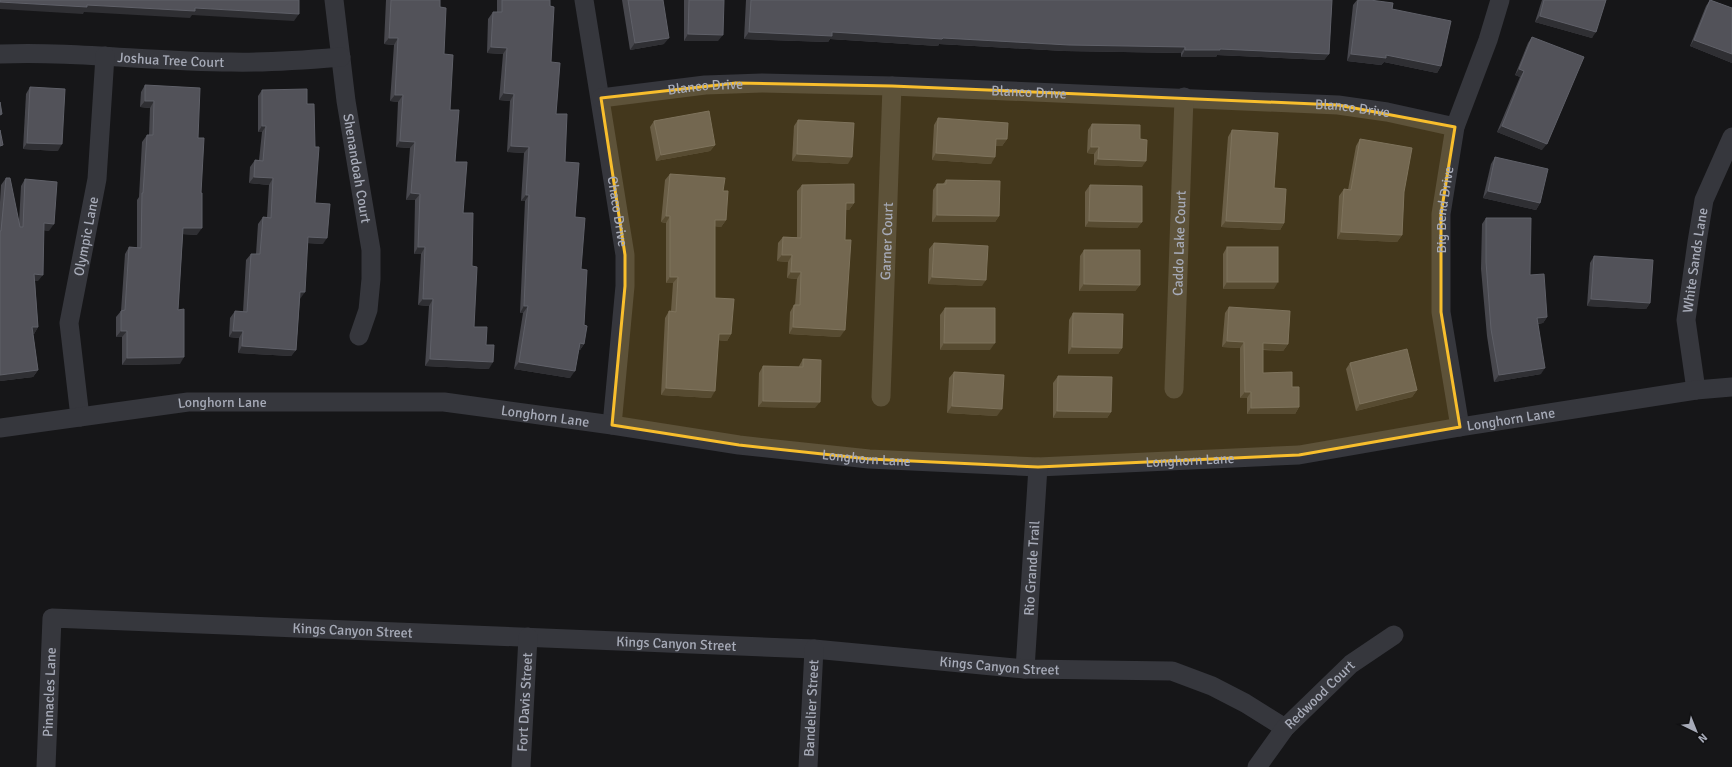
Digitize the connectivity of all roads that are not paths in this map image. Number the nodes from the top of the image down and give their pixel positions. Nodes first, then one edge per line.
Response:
1 (334, 0) edge
2 (584, 0) edge
3 (1500, 0) edge
4 (0, 54) edge
5 (105, 56) junction
6 (341, 57) junction
7 (892, 86) junction
8 (1184, 97) junction
9 (601, 98) junction
10 (1455, 127) junction
11 (1732, 137) edge
12 (359, 336) dead end
13 (1732, 387) edge
14 (1174, 390) dead end
15 (1696, 390) junction
16 (880, 397) dead end
17 (80, 417) junction
18 (612, 424) junction
19 (1460, 427) junction
20 (0, 428) edge
21 (1038, 468) junction
22 (52, 618) joint
23 (1394, 635) dead end
24 (528, 637) junction
25 (814, 648) junction
26 (1025, 669) junction
27 (1285, 728) junction
28 (46, 767) edge
29 (521, 767) edge
30 (808, 767) edge
31 (1257, 767) edge

1 - 6 street, Shenandoah Court
2 - 9 street, Chaco Drive
3 - 10 street, Big Bend Drive
4 - 5 street, Joshua Tree Court
5 - 6 street, Joshua Tree Court
5 - 17 street, Olympic Lane
6 - 12 street, Shenandoah Court
7 - 8 street, Blanco Drive
7 - 9 street, Blanco Drive
7 - 16 street, Garner Court
8 - 10 street, Blanco Drive
8 - 14 street, Caddo Lake Court
9 - 18 street, Chaco Drive
10 - 19 street, Big Bend Drive
11 - 15 street, White Sands Lane
13 - 15 street, Longhorn Lane
15 - 19 street, Longhorn Lane
17 - 18 street, Longhorn Lane
17 - 20 street, Longhorn Lane
18 - 21 street, Longhorn Lane
19 - 21 street, Longhorn Lane
21 - 26 street, Rio Grande Trail
22 - 24 street, Kings Canyon Street
22 - 28 street, Pinnacles Lane
23 - 27 street, Redwood Court
24 - 25 street, Kings Canyon Street
24 - 29 street, Fort Davis Street
25 - 26 street, Kings Canyon Street
25 - 30 street, Bandelier Street
26 - 27 street, Kings Canyon Street
27 - 31 street, Redwood Court

